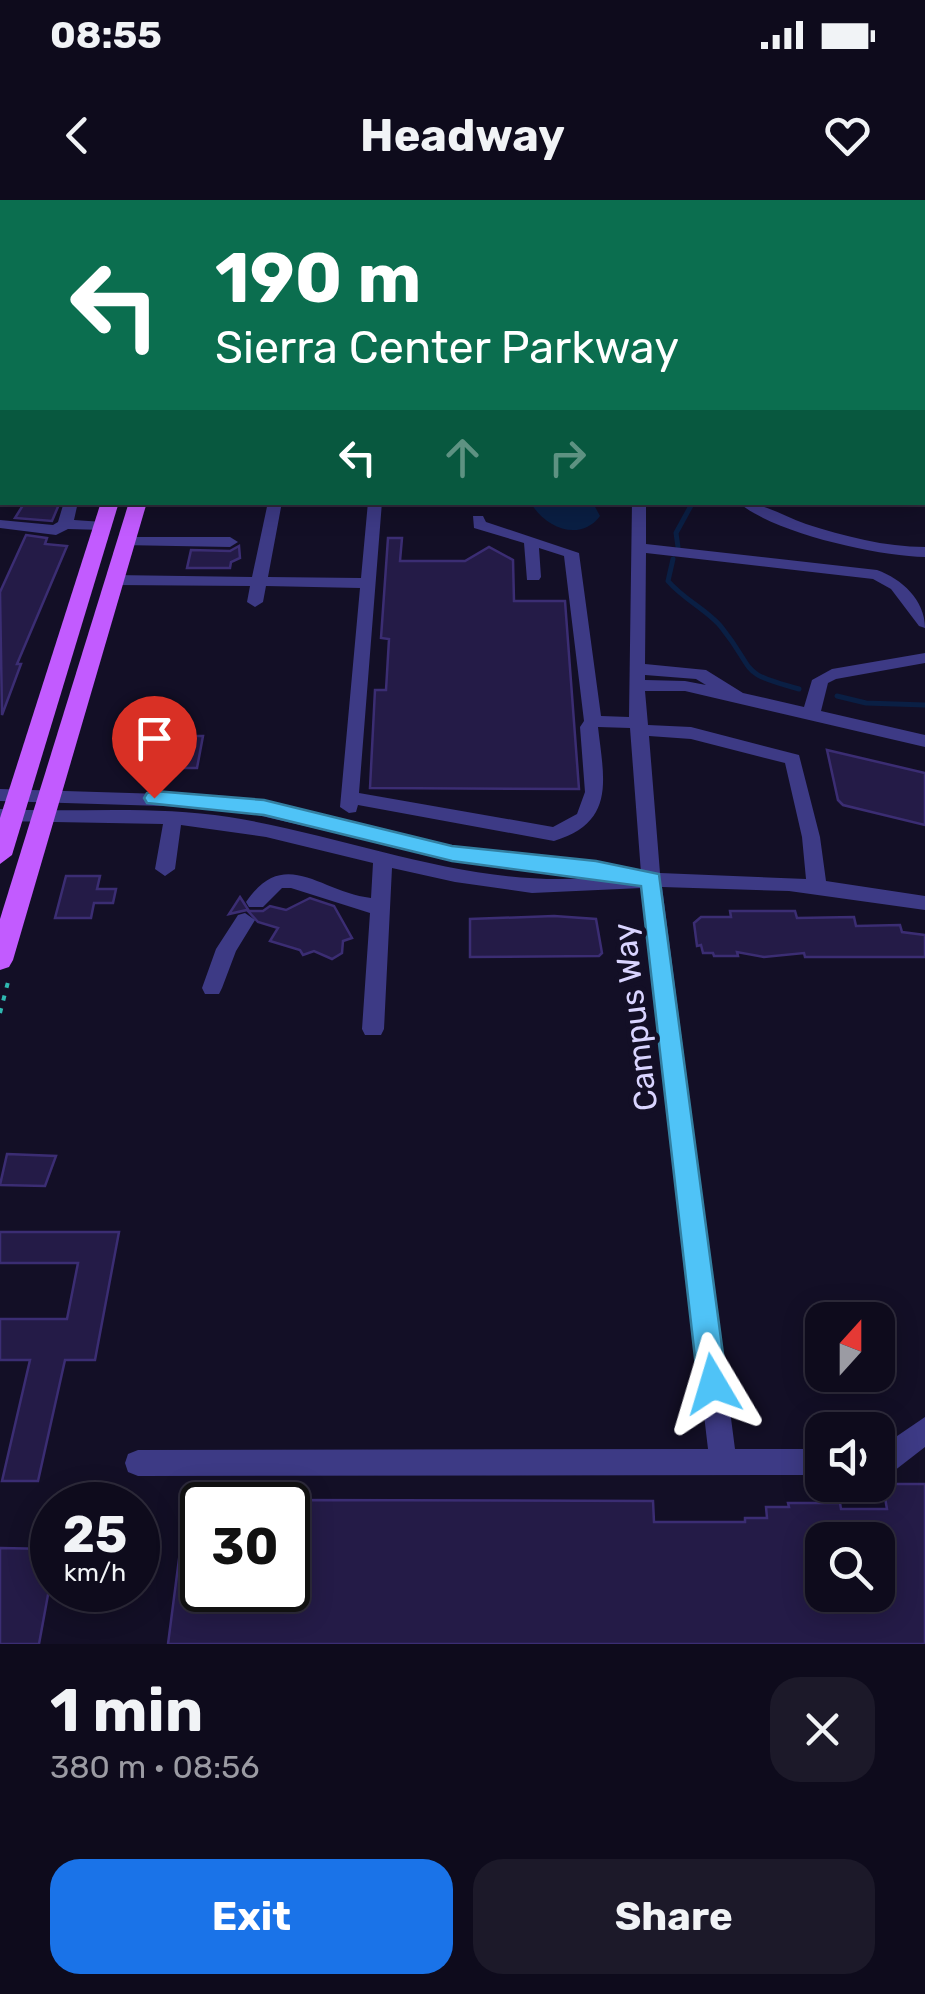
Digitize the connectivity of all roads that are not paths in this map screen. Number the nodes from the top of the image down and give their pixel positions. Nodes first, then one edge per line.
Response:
1 (70, 505) edge
2 (109, 505) edge
3 (137, 505) edge
4 (274, 505) edge
5 (375, 505) edge
6 (639, 505) edge
7 (750, 505) edge
8 (478, 519) dead end
9 (0, 524) edge
10 (65, 524) junction
11 (103, 526) junction
12 (531, 541) junction
13 (126, 542) junction
14 (230, 542) dead end
15 (638, 548) junction
16 (925, 552) edge
17 (533, 577) dead end
18 (114, 580) junction
19 (259, 583) junction
20 (370, 584) junction
21 (255, 602) dead end
22 (925, 624) edge
23 (925, 658) edge
24 (636, 677) junction
25 (811, 715) junction
26 (593, 721) junction
27 (639, 726) junction
28 (925, 742) edge
29 (352, 798) junction
30 (8, 805) edge
31 (47, 807) junction
32 (174, 818) junction
33 (342, 826) junction
34 (334, 846) junction
35 (0, 855) edge
36 (383, 860) junction
37 (165, 869) dead end
38 (651, 880) junction
39 (817, 887) junction
40 (925, 903) edge
41 (380, 906) junction
42 (4, 971) edge
43 (212, 988) dead end
44 (373, 1029) dead end
45 (925, 1430) edge
46 (895, 1453) edge
47 (723, 1462) junction
48 (805, 1462) edge
49 (138, 1463) dead end

1 - 10 street
2 - 11 main road
3 - 13 main road
4 - 19 street
5 - 20 street
6 - 15 street, Campus Way
7 - 16 street
8 - 12 street
9 - 10 street
10 - 11 street
11 - 30 main road
12 - 17 street
12 - 26 street
13 - 14 street
13 - 18 main road
15 - 22 street
15 - 24 street, Campus Way
18 - 19 street
18 - 31 main road
19 - 20 street
19 - 21 street
20 - 29 street
23 - 25 street
24 - 25 street
24 - 27 street, Campus Way
25 - 28 street
26 - 27 street
26 - 29 street
27 - 38 street, Campus Way
27 - 39 street
29 - 33 street
30 - 31 street
30 - 35 main road
31 - 32 street
31 - 33 street
31 - 42 main road
32 - 34 street
32 - 37 street
33 - 34 street
33 - 38 street
34 - 36 street
36 - 38 street
36 - 41 street
38 - 39 street
38 - 47 street, Campus Way
39 - 40 street
41 - 43 street
41 - 44 street
45 - 46 street
47 - 48 street
47 - 49 street

